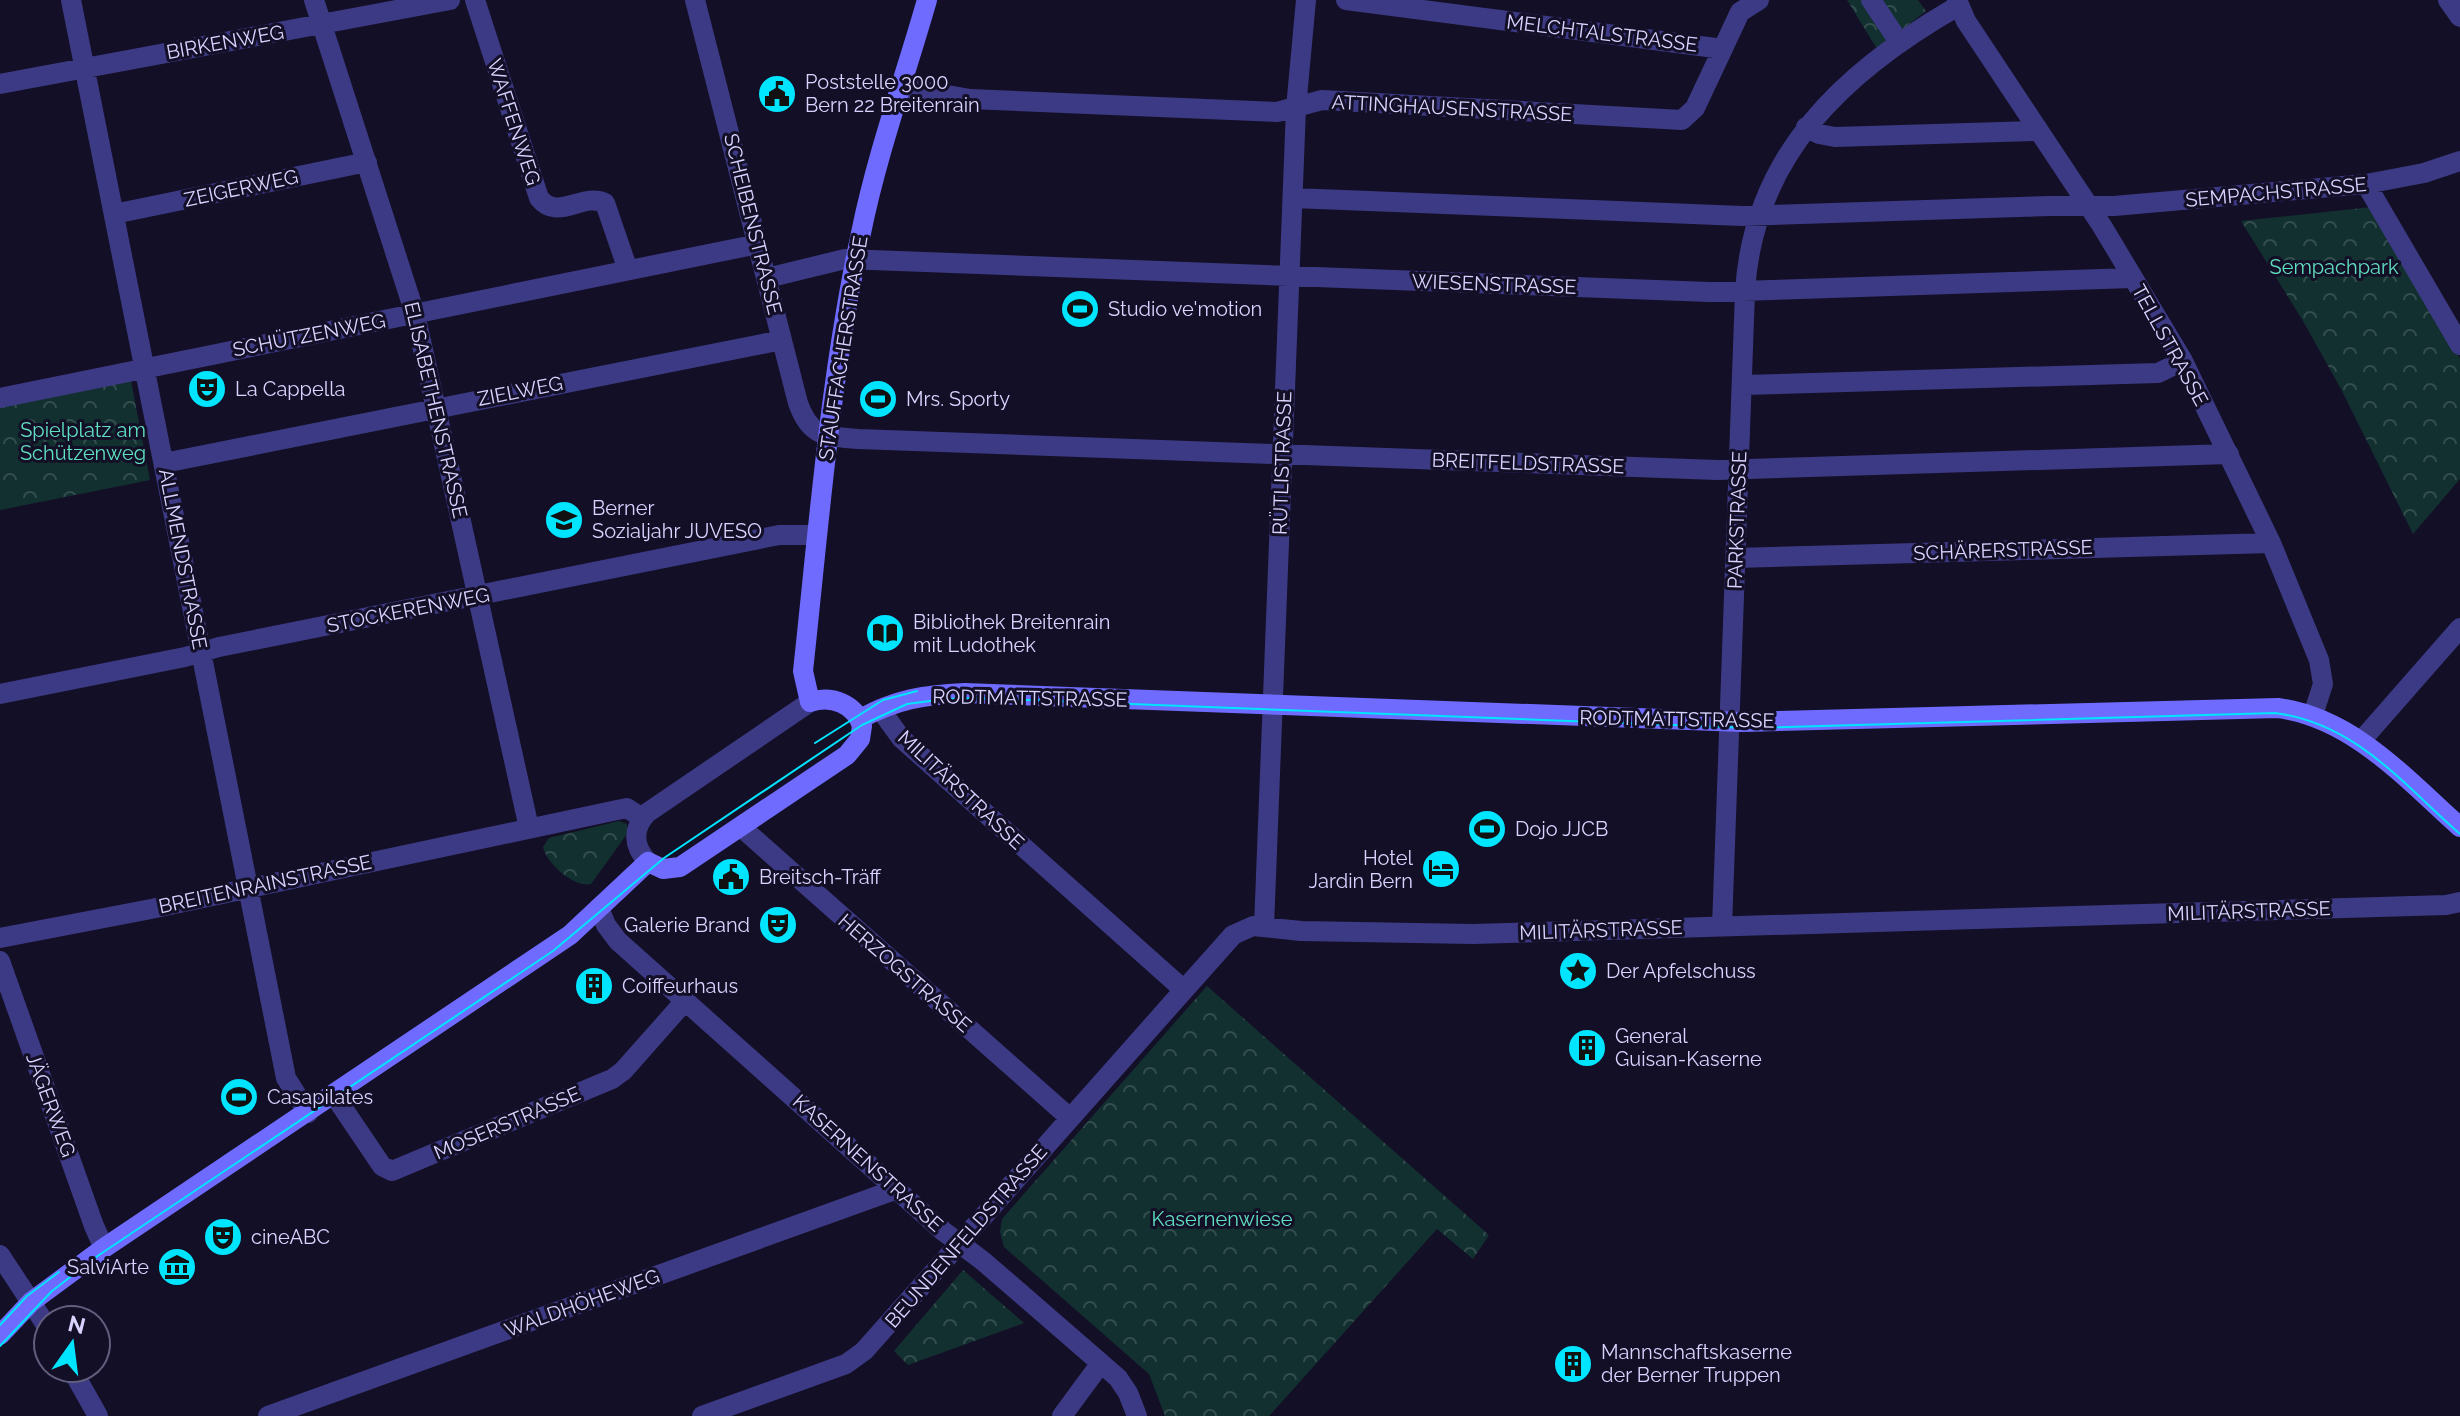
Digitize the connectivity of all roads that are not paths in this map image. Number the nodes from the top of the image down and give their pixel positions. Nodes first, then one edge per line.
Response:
1 (71, 0) edge
2 (314, 0) edge
3 (450, 0) edge
4 (475, 0) edge
5 (695, 0) edge
6 (927, 0) edge
7 (1306, 0) edge
8 (1346, 0) edge
9 (1759, 0) edge
10 (1871, 0) edge
11 (2448, 0) edge
12 (1958, 3) edge
13 (1736, 6) edge
14 (2460, 17) edge
15 (322, 24) junction
16 (1899, 42) junction
17 (1723, 49) junction
18 (85, 67) junction
19 (0, 84) edge
20 (902, 87) junction
21 (1296, 108) junction
22 (1806, 127) junction
23 (2038, 131) junction
24 (2460, 161) edge
25 (367, 162) junction
26 (2366, 184) junction
27 (1293, 198) junction
28 (2089, 206) junction
29 (114, 214) junction
30 (1760, 215) junction
31 (758, 244) junction
32 (856, 259) junction
33 (628, 270) junction
34 (1290, 276) junction
35 (767, 278) junction
36 (2133, 278) junction
37 (1745, 292) junction
38 (415, 314) junction
39 (782, 340) junction
40 (2460, 345) edge
41 (2183, 361) junction
42 (145, 368) junction
43 (1743, 385) junction
44 (0, 398) edge
45 (437, 408) junction
46 (827, 435) junction
47 (1282, 454) junction
48 (2229, 454) junction
49 (164, 463) junction
50 (1739, 469) junction
51 (817, 535) junction
52 (2271, 543) junction
53 (1735, 558) junction
54 (479, 595) junction
55 (2460, 628) edge
56 (202, 652) junction
57 (0, 694) edge
58 (810, 702) junction
59 (1274, 706) junction
60 (880, 709) junction
61 (2313, 715) junction
62 (860, 719) junction
63 (1729, 722) junction
64 (2361, 741) junction
65 (642, 818) junction
66 (741, 827) junction
67 (2460, 827) edge
68 (529, 828) junction
69 (648, 862) junction
70 (248, 889) junction
71 (2460, 902) edge
72 (599, 908) junction
73 (1264, 927) junction
74 (1722, 927) junction
75 (0, 938) edge
76 (0, 961) edge
77 (1184, 990) junction
78 (685, 1001) junction
79 (334, 1095) junction
80 (308, 1113) junction
81 (1070, 1118) junction
82 (897, 1189) junction
83 (960, 1243) junction
84 (104, 1248) junction
85 (0, 1255) edge
86 (31, 1302) junction
87 (0, 1335) edge
88 (1101, 1363) junction
89 (80, 1384) edge
90 (98, 1416) edge
91 (268, 1416) edge
92 (702, 1416) edge
93 (1062, 1416) edge
94 (1137, 1416) edge

1 - 18 street, ALLMENDSTRASSE
2 - 15 street, ELISABETHENSTRASSE
3 - 15 street, BIRKENWEG
4 - 33 street, WAFFENWEG
5 - 31 street, SCHEIBENSTRASSE
6 - 20 street, STAUFFACHERSTRASSE
7 - 21 street, RÜTLISTRASSE
8 - 17 street, MELCHTALSTRASSE
9 - 13 street, MELCHTALSTRASSE
10 - 16 street
11 - 14 street
12 - 16 street, PARKSTRASSE
12 - 23 street, TELLSTRASSE
13 - 17 street, MELCHTALSTRASSE
15 - 18 street, BIRKENWEG
15 - 25 street, ELISABETHENSTRASSE
16 - 22 street, PARKSTRASSE
17 - 21 street, ATTINGHAUSENSTRASSE
18 - 19 street, BIRKENWEG
18 - 29 street, ALLMENDSTRASSE
20 - 21 street, ATTINGHAUSENSTRASSE
20 - 32 street, STAUFFACHERSTRASSE
21 - 27 street, RÜTLISTRASSE
22 - 23 street
22 - 30 street, PARKSTRASSE
23 - 28 street, TELLSTRASSE
24 - 26 street, SEMPACHSTRASSE
25 - 29 street, ZEIGERWEG
25 - 38 street, ELISABETHENSTRASSE
26 - 28 street, SEMPACHSTRASSE
26 - 40 street
27 - 30 street
27 - 34 street, RÜTLISTRASSE
28 - 30 street
28 - 36 street, TELLSTRASSE
29 - 42 street, ALLMENDSTRASSE
30 - 37 street, PARKSTRASSE
31 - 33 street, SCHÜTZENWEG
31 - 35 street, SCHEIBENSTRASSE
32 - 34 street, WIESENSTRASSE
32 - 35 street, WIESENSTRASSE
32 - 46 street, STAUFFACHERSTRASSE
33 - 38 street, SCHÜTZENWEG
34 - 37 street, WIESENSTRASSE
34 - 47 street, RÜTLISTRASSE
35 - 39 street, SCHEIBENSTRASSE
36 - 37 street, WIESENSTRASSE
36 - 41 street, TELLSTRASSE
37 - 43 street, PARKSTRASSE
38 - 42 street, SCHÜTZENWEG
38 - 45 street, ELISABETHENSTRASSE
39 - 45 street, ZIELWEG
39 - 46 street, SCHEIBENSTRASSE
41 - 43 street
41 - 48 street, TELLSTRASSE
42 - 44 street, SCHÜTZENWEG
42 - 49 street, ALLMENDSTRASSE
43 - 50 street, PARKSTRASSE
45 - 49 street, ZIELWEG
45 - 54 street, ELISABETHENSTRASSE
46 - 47 street, BREITFELDSTRASSE
46 - 51 street, STAUFFACHERSTRASSE
47 - 50 street, BREITFELDSTRASSE
47 - 59 street, RÜTLISTRASSE
48 - 50 street, BREITFELDSTRASSE
48 - 52 street, TELLSTRASSE
49 - 56 street, ALLMENDSTRASSE
50 - 53 street, PARKSTRASSE
51 - 54 street, STOCKERENWEG
51 - 58 street, STAUFFACHERSTRASSE
52 - 53 street, SCHÄRERSTRASSE
52 - 61 street, TELLSTRASSE
53 - 63 street, PARKSTRASSE
54 - 56 street, STOCKERENWEG
54 - 68 street, ELISABETHENSTRASSE
55 - 64 street
56 - 57 street, STOCKERENWEG
56 - 70 street, ALLMENDSTRASSE
58 - 62 street
58 - 65 street
59 - 60 street, RODTMATTSTRASSE
59 - 63 street, RODTMATTSTRASSE
59 - 73 street, RÜTLISTRASSE
60 - 62 street, RODTMATTSTRASSE
60 - 77 street, MILITÄRSTRASSE
61 - 63 street, RODTMATTSTRASSE
61 - 64 street, RODTMATTSTRASSE
62 - 66 street
63 - 74 street, PARKSTRASSE
64 - 67 street, RODTMATTSTRASSE
65 - 68 street, BREITENRAINSTRASSE
65 - 69 street
66 - 69 street
66 - 81 street, HERZOGSTRASSE
68 - 70 street, BREITENRAINSTRASSE
69 - 72 street
70 - 75 street, BREITENRAINSTRASSE
70 - 80 street, ALLMENDSTRASSE
71 - 74 street, MILITÄRSTRASSE
72 - 78 street, KASERNENSTRASSE
72 - 79 street
73 - 74 street, MILITÄRSTRASSE
73 - 77 street, MILITÄRSTRASSE
76 - 84 street, JÄGERWEG
77 - 81 street, BEUNDENFELDSTRASSE
78 - 79 street, MOSERSTRASSE
78 - 82 street, KASERNENSTRASSE
79 - 80 street
80 - 84 street
81 - 83 street, BEUNDENFELDSTRASSE
82 - 83 street, KASERNENSTRASSE
82 - 91 street, WALDHÖHEWEG
83 - 88 street, KASERNENSTRASSE
83 - 92 street, BEUNDENFELDSTRASSE
84 - 86 street
85 - 86 street
86 - 87 street
88 - 93 street
88 - 94 street, KASERNENSTRASSE
89 - 90 street

